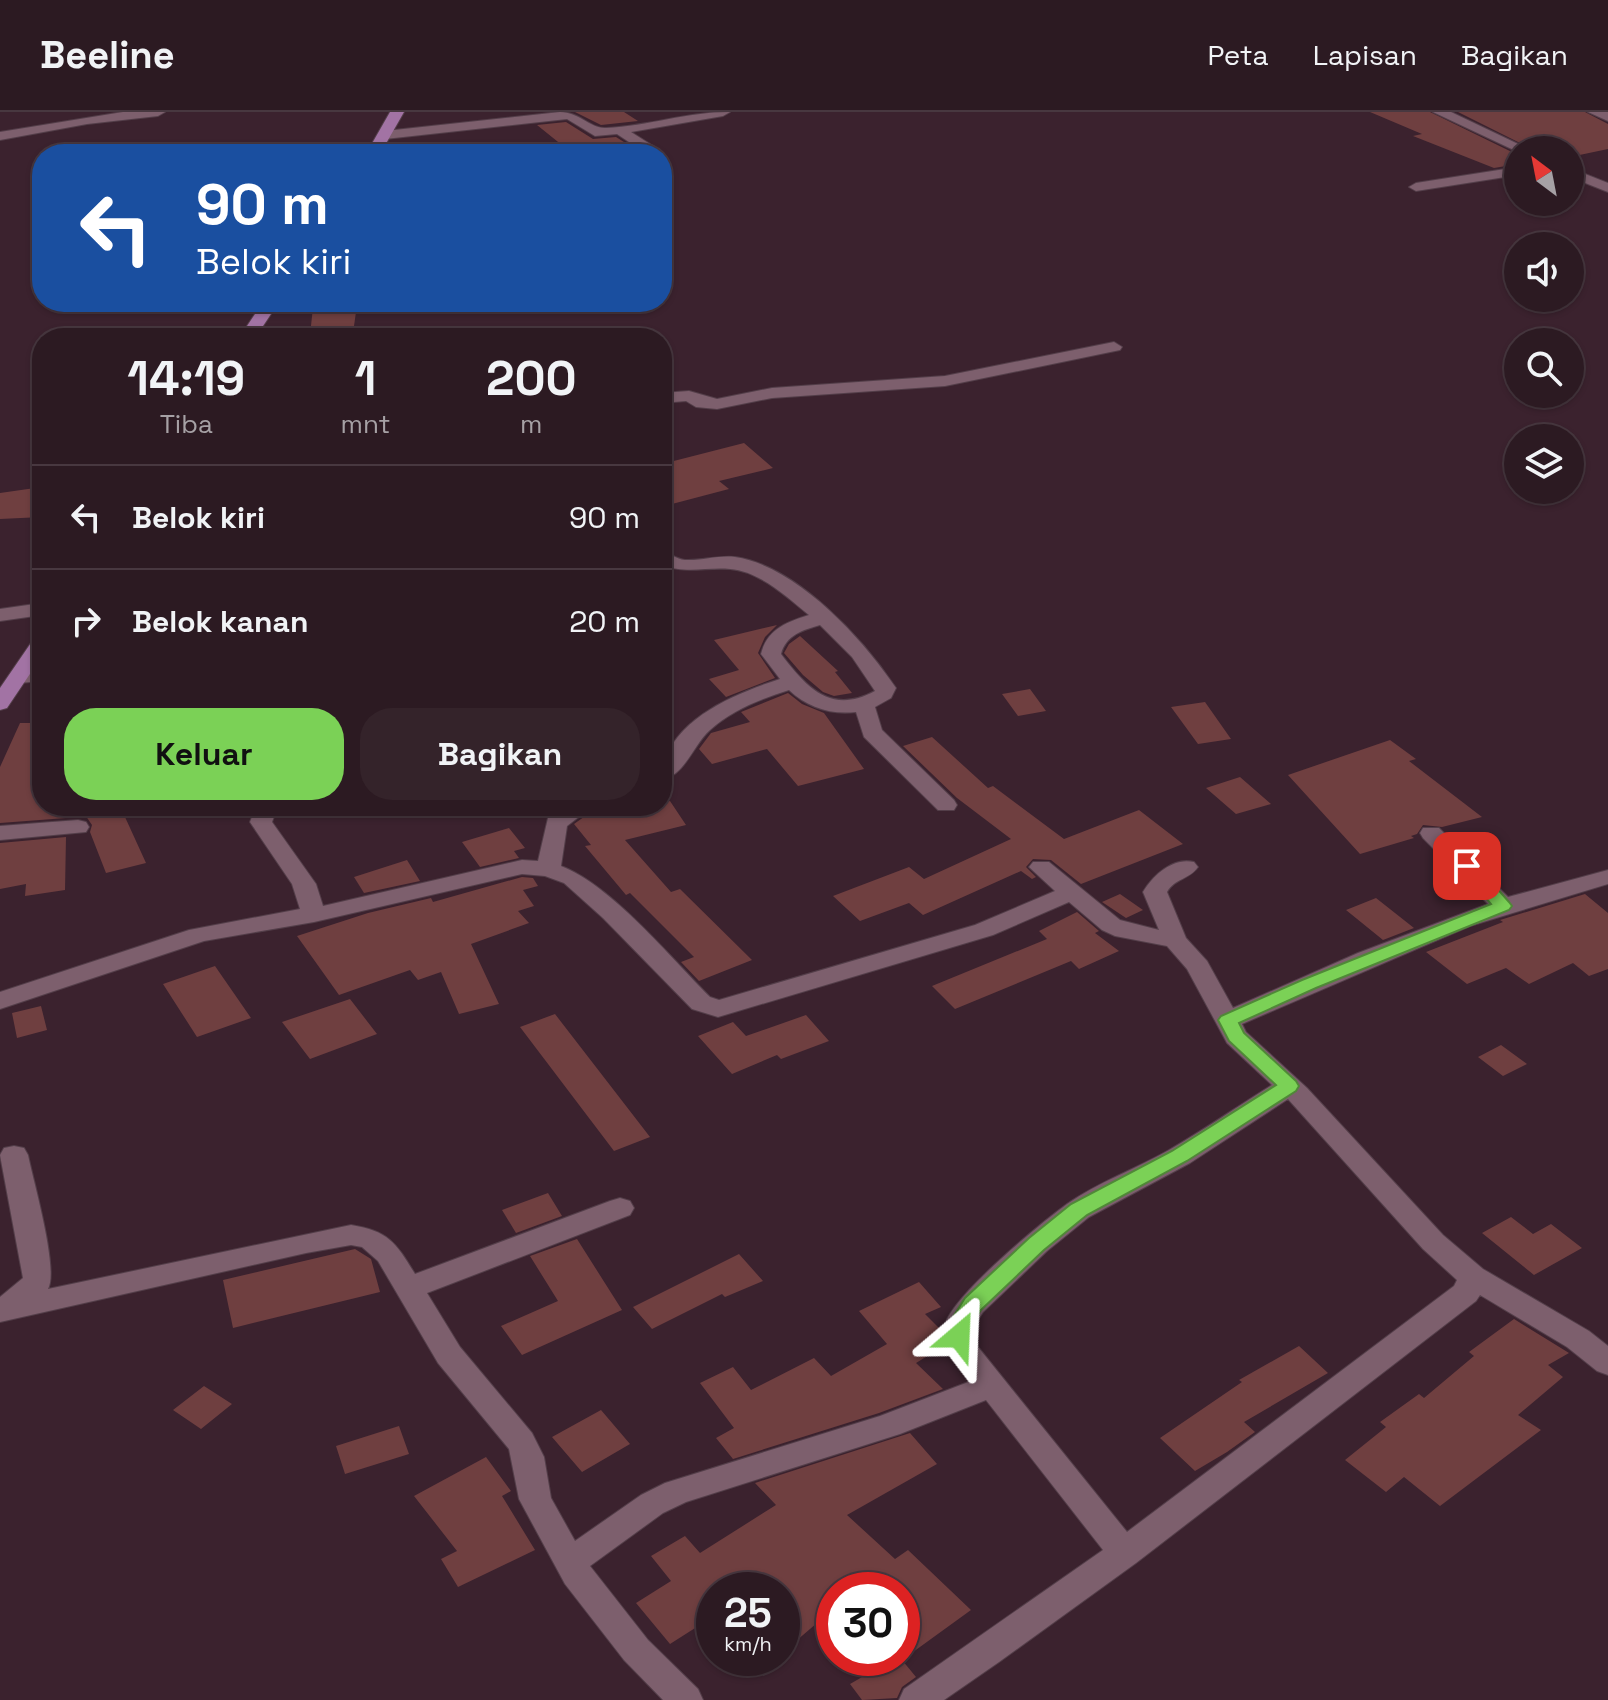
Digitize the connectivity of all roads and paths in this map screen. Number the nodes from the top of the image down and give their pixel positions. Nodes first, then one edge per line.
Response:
1 (158, 112) edge
2 (397, 112) edge
3 (723, 112) edge
4 (1440, 112) edge
5 (1595, 112) edge
6 (1608, 117) edge
7 (620, 130) junction
8 (385, 135) junction
9 (0, 136) edge
10 (1504, 141) edge
11 (379, 144) edge
12 (641, 144) edge
13 (1584, 172) edge
14 (1504, 173) edge
15 (1608, 173) edge
16 (1584, 177) edge
17 (1416, 187) dead end
18 (1608, 188) edge
19 (1114, 347) dead end
20 (672, 397) edge
21 (672, 562) edge
22 (32, 610) edge
23 (0, 615) edge
24 (823, 617) junction
25 (32, 657) edge
26 (32, 676) edge
27 (19, 677) junction
28 (792, 682) junction
29 (0, 704) edge
30 (864, 705) junction
31 (672, 766) edge
32 (946, 805) dead end
33 (263, 816) edge
34 (567, 816) edge
35 (78, 827) dead end
36 (0, 833) edge
37 (1431, 833) dead end
38 (1041, 867) dead end
39 (1186, 867) dead end
40 (549, 869) junction
41 (1608, 877) edge
42 (1072, 892) junction
43 (1503, 906) junction
44 (314, 915) junction
45 (1175, 940) junction
46 (0, 1001) edge
47 (1228, 1020) junction
48 (1289, 1086) junction
49 (14, 1155) dead end
50 (620, 1208) dead end
51 (1473, 1277) junction
52 (409, 1288) junction
53 (3, 1310) edge
54 (1608, 1363) edge
55 (991, 1386) junction
56 (1124, 1553) junction
57 (571, 1562) junction
58 (686, 1700) edge
59 (916, 1700) edge

1 - 9 street
2 - 8 main road
3 - 7 street
4 - 10 street
5 - 6 street
7 - 8 street
7 - 12 street
8 - 11 main road
13 - 15 street
14 - 17 street
16 - 18 street
19 - 20 street
21 - 24 street
22 - 23 street
24 - 28 street
24 - 30 street
25 - 27 main road
26 - 27 street
27 - 29 main road
28 - 30 street
28 - 31 street
30 - 32 street
33 - 44 street
34 - 40 street
35 - 36 street
37 - 43 street
38 - 42 street
39 - 45 street
40 - 42 street
40 - 44 street
41 - 43 street
42 - 45 street
43 - 47 street
44 - 46 street
45 - 47 street
47 - 48 street
48 - 51 street
48 - 55 street
49 - 53 street
50 - 52 street
51 - 54 street
51 - 56 street
52 - 53 street
52 - 57 street
55 - 56 street
55 - 57 street
56 - 59 street
57 - 58 street

